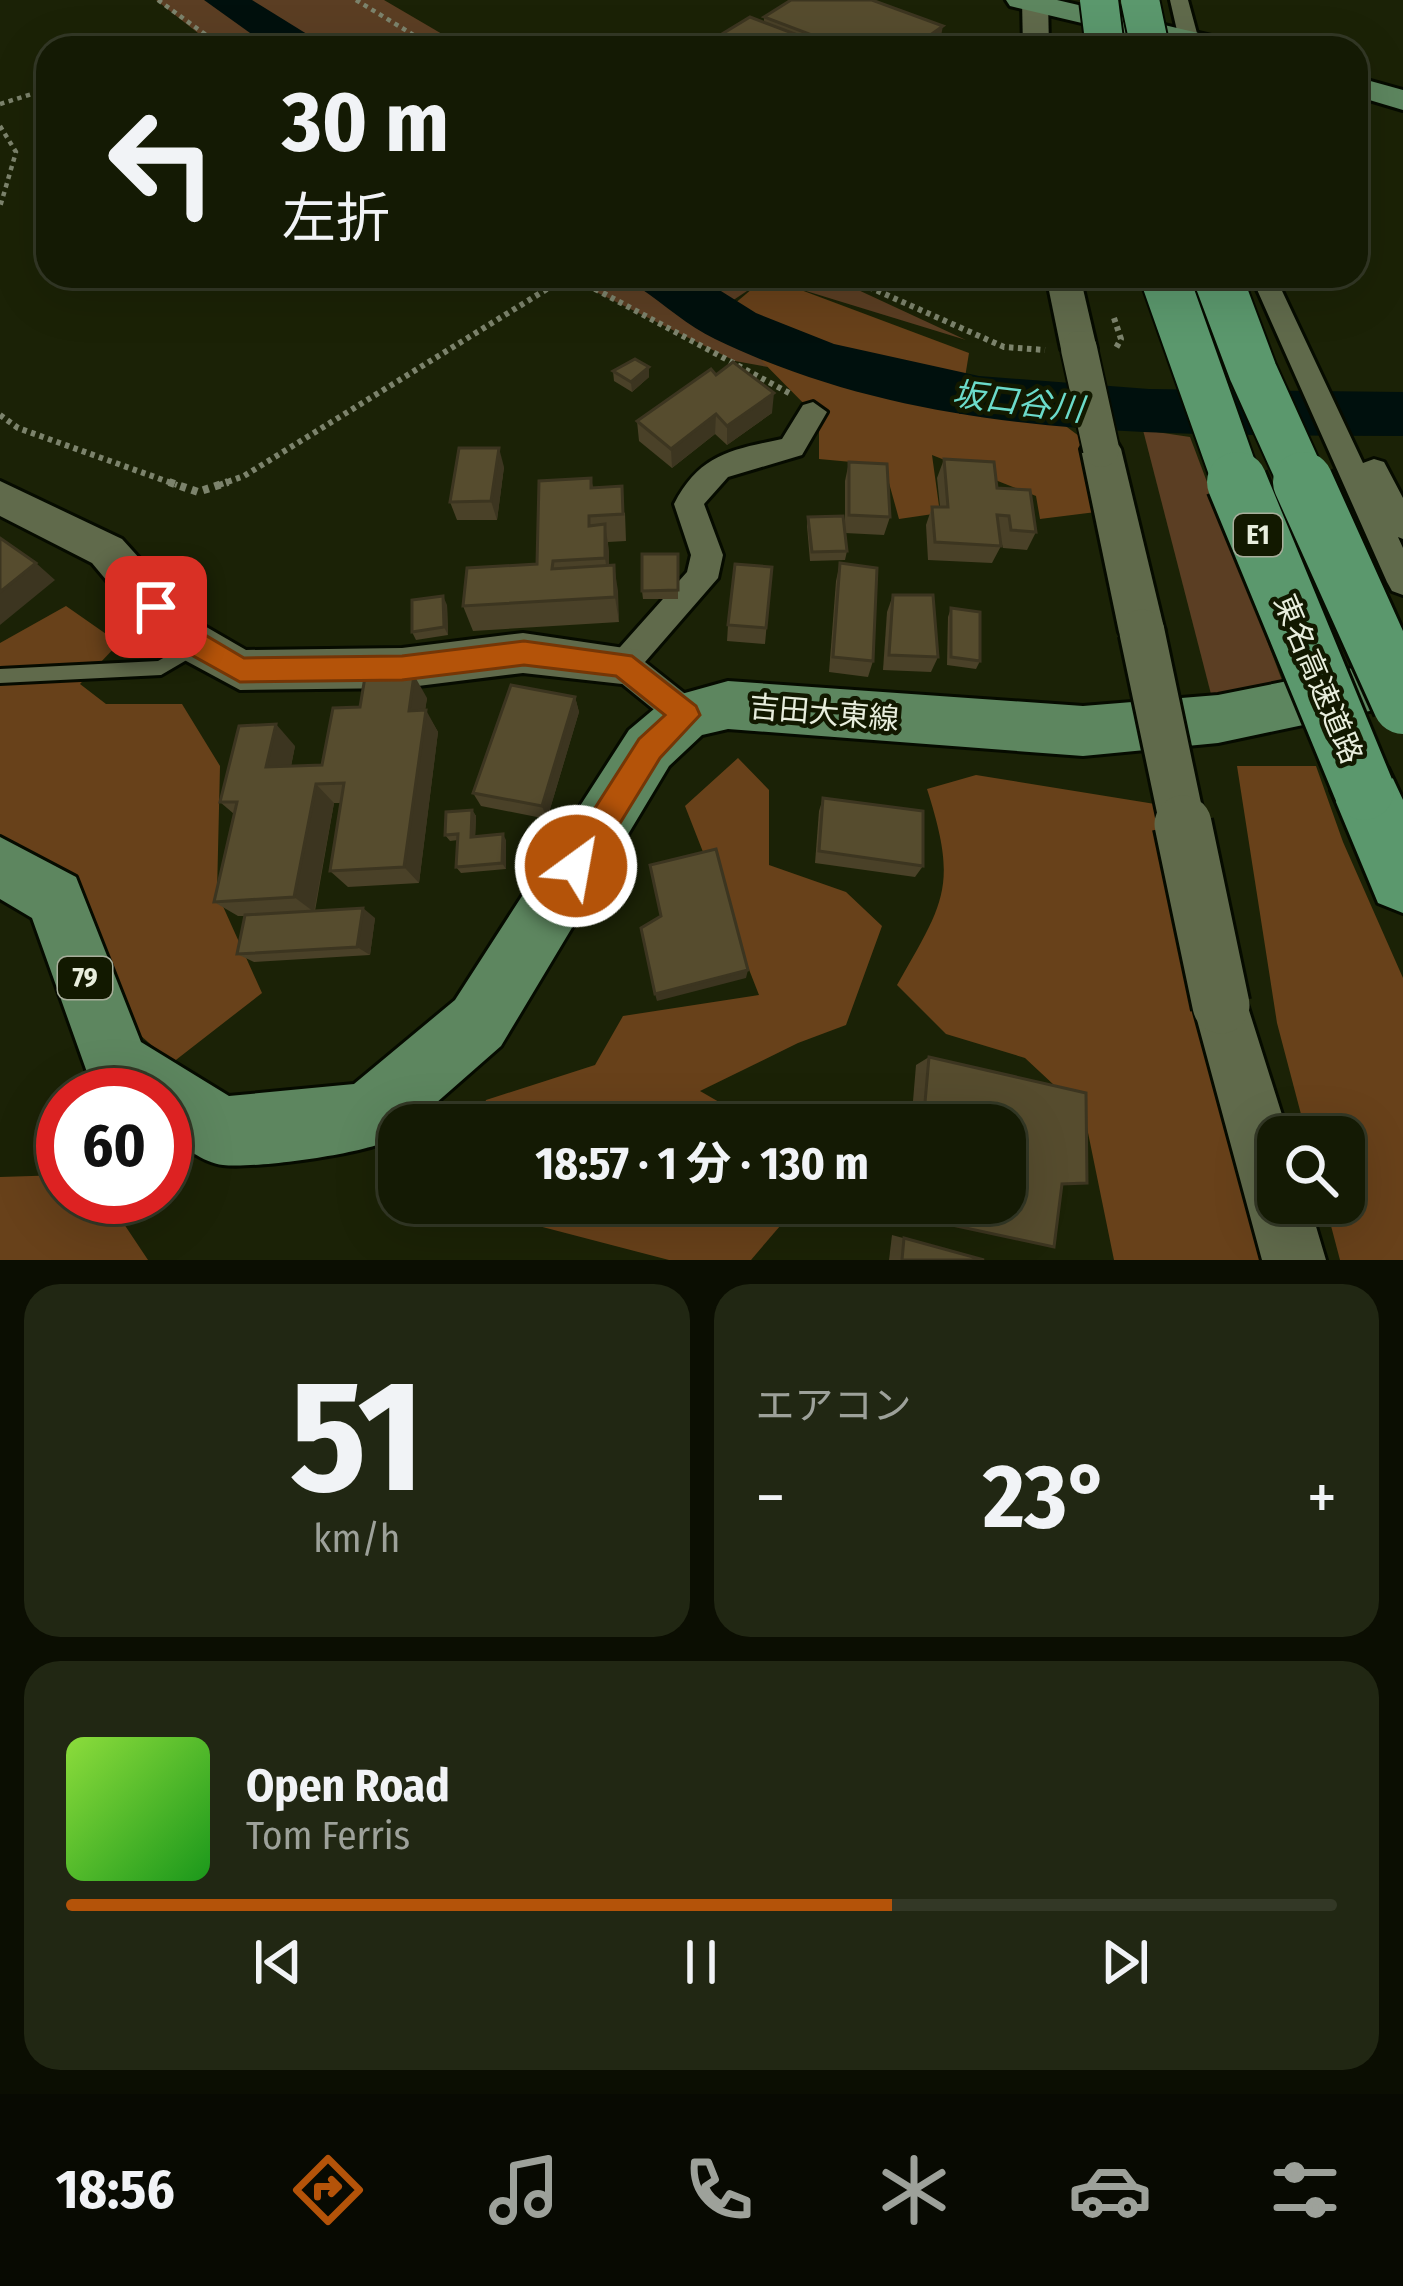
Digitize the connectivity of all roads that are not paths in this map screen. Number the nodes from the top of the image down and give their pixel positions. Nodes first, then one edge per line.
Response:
1 (1099, 0) edge
2 (1141, 0) edge
3 (1179, 0) edge
4 (1030, 2) edge
5 (1034, 36) edge
6 (1104, 36) edge
7 (1150, 36) edge
8 (1167, 36) edge
9 (1172, 36) edge
10 (1368, 90) edge
11 (1403, 100) edge
12 (1066, 288) edge
13 (1168, 288) edge
14 (1222, 288) edge
15 (1270, 288) edge
16 (1285, 288) edge
17 (1308, 359) junction
18 (813, 412) road end
19 (0, 497) edge
20 (1397, 516) edge
21 (1403, 582) edge
22 (197, 645) junction
23 (622, 664) junction
24 (0, 676) edge
25 (1403, 681) edge
26 (1403, 704) edge
27 (686, 715) junction
28 (0, 866) edge
29 (1403, 878) edge
30 (122, 1068) edge
31 (192, 1113) edge
32 (1294, 1260) edge

1 - 6 highway, bridge
2 - 8 highway, bridge
3 - 9 street
4 - 5 street
4 - 7 main road
10 - 11 main road
12 - 32 street, bridge
13 - 29 highway, 東名高速道路 / E1, bridge
14 - 26 highway, E1, bridge
15 - 17 street
16 - 17 street
17 - 20 street
17 - 21 street
18 - 23 street
19 - 22 street
22 - 23 street
22 - 24 lane
23 - 27 street
25 - 27 main road, 吉田大東線
27 - 31 main road, 79
28 - 30 main road, 79

